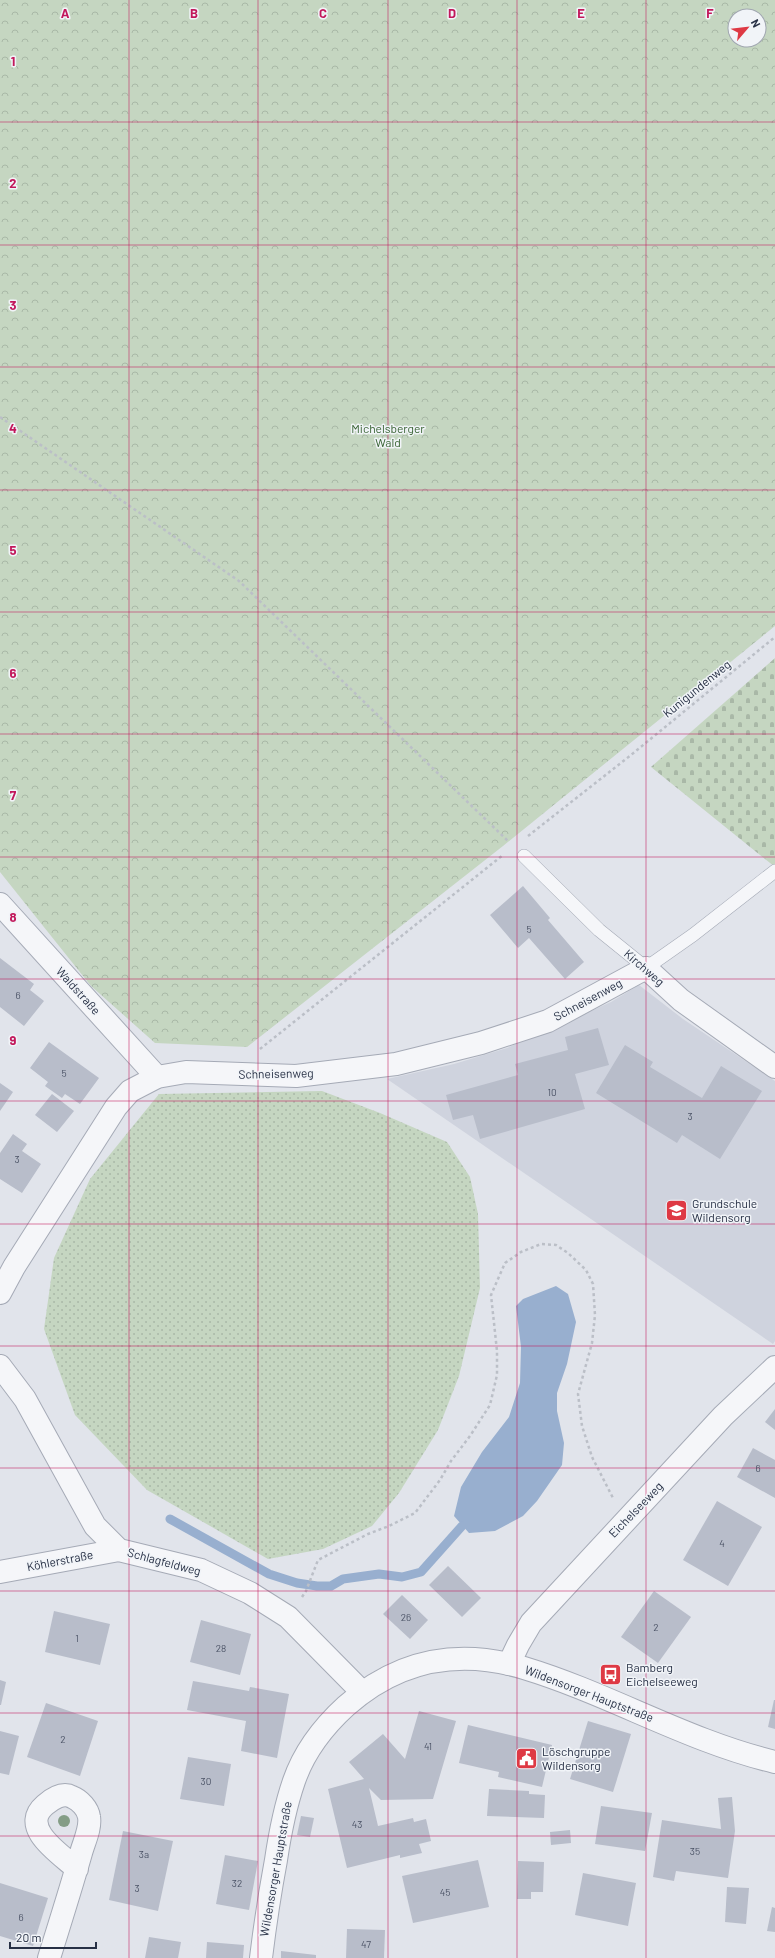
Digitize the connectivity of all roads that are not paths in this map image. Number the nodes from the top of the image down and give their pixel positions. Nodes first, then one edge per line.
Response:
1 (524, 856) road end
2 (775, 871) edge
3 (1, 909) edge
4 (646, 968) junction
5 (775, 1067) edge
6 (157, 1077) junction
7 (0, 1293) edge
8 (0, 1366) edge
9 (775, 1367) edge
10 (119, 1550) junction
11 (0, 1572) edge
12 (509, 1664) junction
13 (362, 1692) junction
14 (775, 1762) edge
15 (77, 1869) dead end
16 (50, 1958) edge
17 (261, 1958) edge

1 - 4 lane, Kirchweg
2 - 4 lane
3 - 6 street, Waldstraße
4 - 5 street, Kirchweg
4 - 6 street, Schneisenweg
6 - 7 street, Schneisenweg
8 - 10 street, Schlagfeldweg
9 - 12 street, Eichelseeweg
10 - 11 street, Köhlerstraße
10 - 13 street, Schlagfeldweg
12 - 13 street, Wildensorger Hauptstraße
12 - 14 street, Wildensorger Hauptstraße
13 - 17 street, Wildensorger Hauptstraße
15 - 16 street

